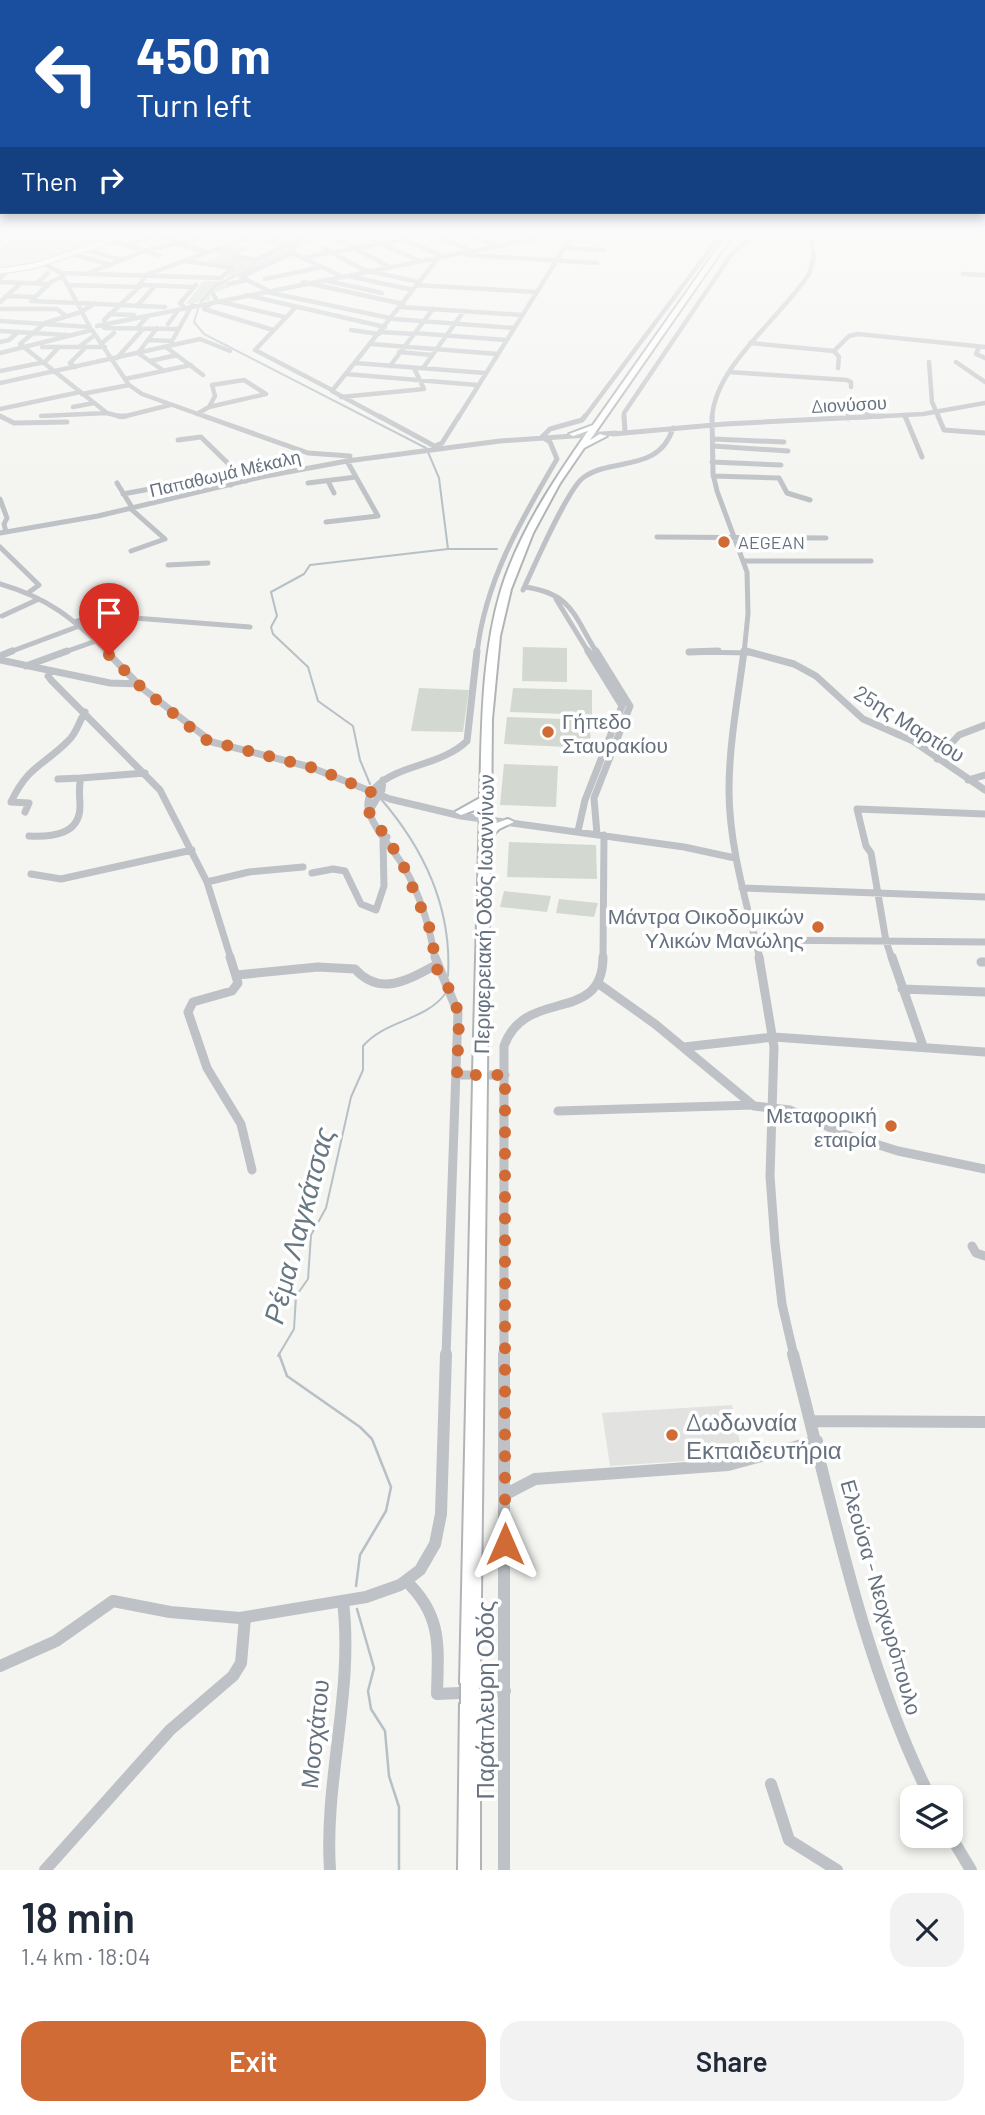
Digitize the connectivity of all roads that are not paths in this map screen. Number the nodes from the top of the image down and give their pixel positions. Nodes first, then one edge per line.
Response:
1 (28, 323) edge
2 (41, 323) edge
3 (55, 323) edge
4 (72, 323) edge
5 (90, 323) edge
6 (117, 323) edge
7 (121, 323) edge
8 (141, 323) edge
9 (143, 323) junction
10 (149, 323) edge
11 (182, 323) edge
12 (248, 323) edge
13 (279, 323) edge
14 (354, 323) edge
15 (388, 323) edge
16 (422, 323) edge
17 (443, 323) edge
18 (517, 323) edge
19 (655, 323) edge
20 (668, 323) edge
21 (685, 323) edge
22 (769, 323) edge
23 (167, 324) joint
24 (455, 324) junction
25 (69, 326) junction
26 (489, 326) junction
27 (180, 327) junction
28 (157, 328) junction
29 (514, 328) junction
30 (272, 330) junction
31 (351, 330) dead end
32 (19, 331) junction
33 (96, 331) junction
34 (382, 331) junction
35 (0, 332) edge
36 (31, 333) junction
37 (114, 333) junction
38 (193, 333) dead end
39 (414, 333) junction
40 (69, 335) junction
41 (446, 336) junction
42 (11, 338) junction
43 (61, 338) junction
44 (481, 338) junction
45 (506, 341) junction
46 (0, 342) edge
47 (146, 342) junction
48 (187, 342) junction
49 (750, 343) junction
50 (371, 344) junction
51 (170, 345) junction
52 (32, 346) junction
53 (404, 346) junction
54 (82, 347) junction
55 (158, 347) junction
56 (982, 347) edge
57 (25, 349) junction
58 (55, 349) junction
59 (437, 349) junction
60 (230, 351) dead end
61 (834, 351) junction
62 (399, 352) junction
63 (472, 352) junction
64 (0, 354) edge
65 (138, 354) junction
66 (498, 354) junction
67 (177, 355) junction
68 (432, 355) junction
69 (985, 358) edge
70 (115, 359) junction
71 (150, 361) junction
72 (929, 362) dead end
73 (956, 362) dead end
74 (42, 363) junction
75 (355, 363) junction
76 (191, 365) junction
77 (390, 366) junction
78 (75, 367) junction
79 (414, 368) junction
80 (423, 368) junction
81 (838, 368) dead end
82 (11, 369) junction
83 (0, 371) edge
84 (164, 371) junction
85 (53, 372) junction
86 (729, 372) junction
87 (485, 373) junction
88 (346, 374) junction
89 (204, 375) dead end
90 (420, 380) junction
91 (127, 382) junction
92 (985, 382) edge
93 (0, 383) edge
94 (477, 386) junction
95 (851, 387) dead end
96 (332, 390) junction
97 (81, 393) junction
98 (341, 397) junction
99 (94, 403) junction
100 (985, 403) edge
101 (170, 405) junction
102 (73, 407) dead end
103 (209, 407) junction
104 (0, 409) edge
105 (936, 412) junction
106 (107, 413) junction
107 (197, 414) junction
108 (905, 415) junction
109 (0, 416) edge
110 (41, 416) dead end
111 (876, 417) junction
112 (848, 419) junction
113 (67, 422) dead end
114 (624, 424) junction
115 (713, 425) junction
116 (673, 428) junction
117 (547, 430) junction
118 (634, 431) junction
119 (591, 432) junction
120 (625, 432) junction
121 (616, 433) junction
122 (985, 433) edge
123 (573, 434) joint
124 (562, 436) junction
125 (603, 436) junction
126 (542, 437) junction
127 (551, 439) junction
128 (178, 440) dead end
129 (784, 442) dead end
130 (713, 443) junction
131 (436, 447) junction
132 (579, 450) junction
133 (788, 451) dead end
134 (377, 457) junction
135 (922, 457) dead end
136 (347, 461) junction
137 (712, 462) junction
138 (781, 465) dead end
139 (713, 475) junction
140 (356, 477) junction
141 (191, 481) junction
142 (246, 481) junction
143 (328, 481) junction
144 (117, 483) dead end
145 (308, 483) dead end
146 (174, 484) junction
147 (231, 485) junction
148 (203, 490) junction
149 (334, 493) dead end
150 (123, 494) junction
151 (0, 499) edge
152 (810, 500) dead end
153 (132, 509) junction
154 (326, 522) dead end
155 (2, 525) edge
156 (3, 532) edge
157 (657, 537) dead end
158 (737, 537) junction
159 (826, 538) dead end
160 (0, 547) edge
161 (131, 551) dead end
162 (871, 561) dead end
163 (745, 562) junction
164 (208, 563) dead end
165 (168, 565) dead end
166 (0, 584) edge
167 (28, 593) junction
168 (559, 598) junction
169 (39, 599) junction
170 (2, 616) dead end
171 (80, 623) junction
172 (250, 627) dead end
173 (96, 640) junction
174 (744, 651) junction
175 (689, 652) dead end
176 (0, 658) edge
177 (26, 666) junction
178 (50, 672) junction
179 (139, 684) junction
180 (85, 712) junction
181 (985, 725) edge
182 (937, 759) junction
183 (145, 773) junction
184 (985, 775) edge
185 (81, 778) junction
186 (58, 779) dead end
187 (968, 780) junction
188 (985, 790) edge
189 (375, 794) junction
190 (484, 800) junction
191 (25, 811) dead end
192 (444, 811) junction
193 (461, 812) junction
194 (985, 814) edge
195 (484, 817) junction
196 (508, 822) junction
197 (523, 823) junction
198 (578, 831) junction
199 (600, 834) junction
200 (29, 836) dead end
201 (485, 836) junction
202 (387, 837) junction
203 (192, 850) junction
204 (735, 858) junction
205 (303, 866) dead end
206 (312, 873) dead end
207 (31, 874) dead end
208 (207, 882) junction
209 (741, 888) junction
210 (878, 894) junction
211 (985, 897) edge
212 (753, 940) junction
213 (886, 941) junction
214 (985, 942) edge
215 (436, 965) junction
216 (237, 975) junction
217 (599, 984) junction
218 (902, 989) junction
219 (985, 992) edge
220 (774, 1037) junction
221 (923, 1046) junction
222 (684, 1047) junction
223 (985, 1052) edge
224 (457, 1075) junction
225 (505, 1075) junction
226 (753, 1105) junction
227 (772, 1108) junction
228 (558, 1111) dead end
229 (985, 1169) edge
230 (252, 1170) dead end
231 (972, 1246) dead end
232 (985, 1256) edge
233 (812, 1421) junction
234 (985, 1422) edge
235 (817, 1441) junction
236 (504, 1495) junction
237 (406, 1581) junction
238 (343, 1602) junction
239 (245, 1618) junction
240 (0, 1666) edge
241 (505, 1691) junction
242 (771, 1784) dead end
243 (924, 1785) edge
244 (958, 1848) edge
245 (45, 1870) edge
246 (330, 1870) edge
247 (469, 1870) edge
248 (504, 1870) edge
249 (837, 1870) edge
250 (971, 1870) edge

1 - 32 street
2 - 36 street
3 - 25 street
4 - 25 street
5 - 33 street
6 - 33 street
7 - 33 street
8 - 33 street
9 - 28 street
9 - 37 street
9 - 70 street
10 - 23 street
11 - 27 street
12 - 30 street
13 - 30 street
14 - 34 street
15 - 34 street
16 - 39 street
17 - 24 street
18 - 29 street
19 - 117 street
20 - 119 highway, Περιφερειακή Οδός Ιωαννίνων
21 - 114 street
22 - 49 street, Ελεούσα - Νεοχωρόπουλο
23 - 27 street
24 - 26 street
24 - 41 street
25 - 33 street
26 - 29 street
26 - 44 street
27 - 28 street
27 - 51 street
28 - 47 street
29 - 45 street
30 - 96 street
31 - 34 street
32 - 35 street
32 - 36 street
32 - 42 street
33 - 37 street
33 - 37 street
33 - 40 street
33 - 43 street
33 - 54 street
33 - 54 street
33 - 70 street
34 - 39 street
34 - 50 street
35 - 42 street
36 - 40 street
36 - 57 street
38 - 48 street
39 - 41 street
39 - 53 street
40 - 57 street
41 - 44 street
41 - 59 street
42 - 46 street
43 - 52 street
43 - 58 street
44 - 45 street
44 - 63 street
45 - 66 street
47 - 51 street
47 - 55 street
47 - 65 street
48 - 51 street
48 - 60 street
49 - 61 street
49 - 86 street, Ελεούσα - Νεοχωρόπουλο
50 - 53 street
50 - 75 street
51 - 55 street
51 - 67 street
52 - 57 street
52 - 58 street
53 - 59 street
53 - 62 street
54 - 58 street
54 - 78 street
55 - 65 street
56 - 61 street
56 - 69 street
57 - 58 street
57 - 64 street
57 - 74 street
58 - 74 street
59 - 63 street
59 - 68 street
61 - 81 street
62 - 68 street
62 - 77 street
63 - 66 street
64 - 82 street
65 - 70 street
65 - 71 street
66 - 87 street
67 - 71 street
67 - 76 street
68 - 80 street
70 - 78 street
70 - 91 street
71 - 84 street
72 - 105 street
73 - 92 street
74 - 82 street
74 - 85 street
75 - 77 street
75 - 88 street
76 - 84 street
76 - 89 street
77 - 79 street
78 - 85 street
79 - 80 street
79 - 90 street
80 - 87 street
82 - 83 street
84 - 91 street
85 - 93 street
85 - 97 street
86 - 95 street
86 - 115 street, Ελεούσα - Νεοχωρόπουλο
87 - 94 street
88 - 90 street
88 - 96 street
90 - 94 street
90 - 98 street
91 - 97 street
91 - 101 street
94 - 131 street
96 - 98 street
97 - 99 street
97 - 104 street
98 - 131 street
99 - 102 street
99 - 106 street
100 - 105 street, Διονύσου
101 - 106 street
101 - 107 street
103 - 103 street
103 - 107 street
105 - 108 street, Διονύσου
105 - 122 street
106 - 110 street
107 - 134 street
108 - 111 street, Διονύσου
108 - 135 street
109 - 113 street
111 - 112 street, Διονύσου
111 - 112 street
112 - 115 street, Διονύσου
114 - 118 street
114 - 120 street
115 - 116 street, Διονύσου
115 - 130 street, Ελεούσα - Νεοχωρόπουλο
116 - 118 street, Διονύσου
116 - 168 street
117 - 126 street
117 - 127 street
118 - 120 street, Διονύσου
119 - 121 street
119 - 123 highway
119 - 124 street
119 - 125 street
119 - 132 highway, Περιφερειακή Οδός Ιωαννίνων
120 - 121 street, Διονύσου
121 - 125 street
123 - 124 street
124 - 127 street
125 - 132 highway
126 - 127 street
126 - 131 street, Παπαθωμά Μέκαλη
127 - 189 street
128 - 142 street
129 - 130 street
130 - 133 street
130 - 137 street, Ελεούσα - Νεοχωρόπουλο
131 - 134 street, Παπαθωμά Μέκαλη
132 - 190 highway, Περιφερειακή Οδός Ιωαννίνων
134 - 136 street, Παπαθωμά Μέκαλη
136 - 140 street
136 - 142 street, Παπαθωμά Μέκαλη
137 - 138 street
137 - 139 street, Ελεούσα - Νεοχωρόπουλο
139 - 152 street
139 - 158 street, Ελεούσα - Νεοχωρόπουλο
140 - 143 street
140 - 154 street
141 - 146 street
141 - 147 street
141 - 148 street
142 - 147 street, Παπαθωμά Μέκαλη
143 - 145 street
143 - 149 street
144 - 150 street
146 - 148 street
146 - 150 street
147 - 148 street, Παπαθωμά Μέκαλη
148 - 153 street, Παπαθωμά Μέκαλη
150 - 153 street
151 - 155 street
153 - 156 street, Παπαθωμά Μέκαλη
153 - 161 street
155 - 156 street
157 - 158 street
158 - 159 street
158 - 163 street, Ελεούσα - Νεοχωρόπουλο
160 - 167 street
162 - 163 street
163 - 174 street, Ελεούσα - Νεοχωρόπουλο
164 - 165 street
166 - 167 street
167 - 169 street
168 - 198 street
168 - 199 street
169 - 170 street
169 - 171 street
171 - 172 street
171 - 173 street
171 - 176 street
173 - 177 street
173 - 179 street
174 - 175 street, 25ης Μαρτίου
174 - 182 street, 25ης Μαρτίου
174 - 204 street, Ελεούσα - Νεοχωρόπουλο
176 - 177 street
177 - 178 street
178 - 179 street
178 - 180 street
179 - 189 street
180 - 183 street
180 - 191 street
181 - 182 street
182 - 187 street, 25ης Μαρτίου
183 - 185 street
183 - 203 street
184 - 187 street
185 - 186 street
185 - 200 street
187 - 188 street, 25ης Μαρτίου
189 - 192 street
189 - 202 street
190 - 193 highway
190 - 195 highway, Περιφερειακή Οδός Ιωαννίνων
192 - 193 street
192 - 195 street
193 - 195 street
194 - 210 street
195 - 196 street
195 - 197 street
195 - 201 highway, Περιφερειακή Οδός Ιωαννίνων
196 - 197 street
196 - 201 highway
197 - 198 street
198 - 199 street
199 - 204 street
199 - 217 street
201 - 247 highway, Περιφερειακή Οδός Ιωαννίνων, bridge
202 - 206 street
202 - 215 street
203 - 207 street
203 - 208 street
204 - 209 street, Ελεούσα - Νεοχωρόπουλο
205 - 208 street
208 - 216 street
209 - 210 street
209 - 212 street, Ελεούσα - Νεοχωρόπουλο
210 - 211 street
210 - 213 street
212 - 213 street
212 - 220 street, Ελεούσα - Νεοχωρόπουλο
213 - 214 street
213 - 218 street
215 - 216 street
215 - 224 street
216 - 230 street
217 - 222 street
217 - 225 street, Παράπλευρη Οδός
218 - 219 street
218 - 221 street
220 - 221 street
220 - 222 street
220 - 227 street, Ελεούσα - Νεοχωρόπουλο
221 - 223 street
222 - 226 street
224 - 225 street
224 - 237 street
225 - 236 street, Παράπλευρη Οδός
226 - 227 street
226 - 228 street
227 - 229 street
227 - 233 street, Ελεούσα - Νεοχωρόπουλο
231 - 232 street
233 - 234 street
233 - 235 street, Ελεούσα - Νεοχωρόπουλο
235 - 236 street
235 - 243 street, Ελεούσα - Νεοχωρόπουλο
236 - 241 street, Παράπλευρη Οδός
237 - 238 street
237 - 241 street
238 - 239 street
238 - 246 street, Μοσχάτου
239 - 240 street
239 - 245 street
241 - 248 street, Παράπλευρη Οδός
242 - 249 street
244 - 250 street

